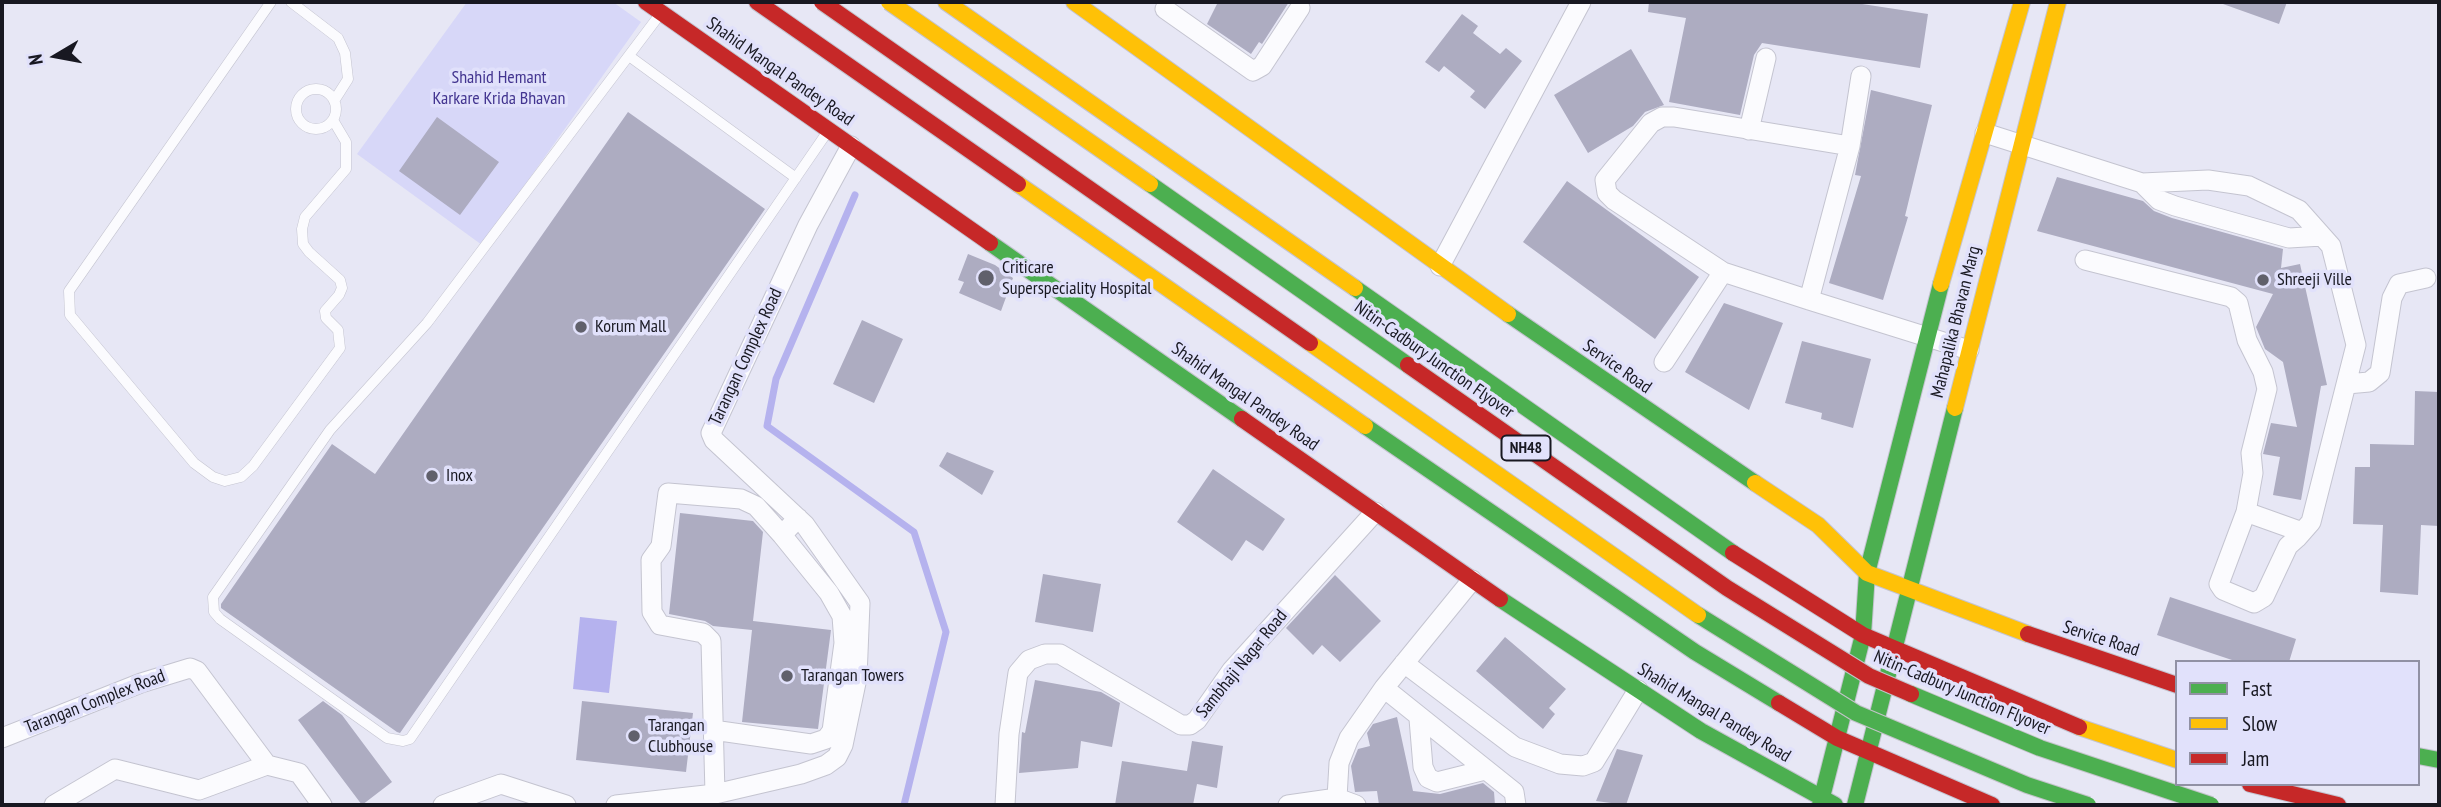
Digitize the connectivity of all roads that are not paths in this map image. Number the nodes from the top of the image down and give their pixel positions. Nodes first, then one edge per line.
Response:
1 (271, 2) edge
2 (291, 2) edge
3 (646, 2) edge
4 (757, 2) edge
5 (822, 2) edge
6 (889, 2) edge
7 (946, 2) edge
8 (1074, 2) edge
9 (1581, 2) edge
10 (2022, 2) edge
11 (2058, 2) edge
12 (1300, 8) dead end
13 (1165, 9) edge
14 (662, 13) junction
15 (629, 56) junction
16 (2025, 56) junction
17 (1766, 58) dead end
18 (1861, 76) dead end
19 (334, 101) junction
20 (333, 120) junction
21 (830, 128) junction
22 (1749, 130) junction
23 (1985, 133) junction
24 (2019, 144) junction
25 (852, 146) junction
26 (1850, 146) junction
27 (796, 178) junction
28 (2142, 183) junction
29 (2322, 236) junction
30 (2085, 260) dead end
31 (1440, 267) junction
32 (1723, 272) junction
33 (2426, 278) dead end
34 (1809, 300) junction
35 (1927, 337) junction
36 (1969, 350) junction
37 (1664, 362) dead end
38 (2347, 384) junction
39 (1375, 512) junction
40 (2246, 512) junction
41 (798, 518) junction
42 (2302, 532) junction
43 (782, 535) junction
44 (1867, 573) junction
45 (1472, 580) junction
46 (1791, 590) junction
47 (1908, 590) junction
48 (1863, 635) junction
49 (1892, 651) junction
50 (1404, 663) junction
51 (1732, 674) junction
52 (2175, 684) edge
53 (1384, 688) junction
54 (1638, 690) junction
55 (1419, 719) junction
56 (713, 730) junction
57 (2, 738) edge
58 (1837, 738) junction
59 (1866, 752) junction
60 (2420, 756) edge
61 (2175, 759) edge
62 (2439, 760) edge
63 (267, 765) junction
64 (1485, 770) junction
65 (2258, 786) edge
66 (715, 793) junction
67 (1337, 798) junction
68 (1825, 803) edge
69 (54, 805) edge
70 (322, 805) edge
71 (443, 805) edge
72 (566, 805) edge
73 (616, 805) edge
74 (1005, 805) edge
75 (1288, 805) edge
76 (1356, 805) edge
77 (1516, 805) edge
78 (1855, 805) edge
79 (1992, 805) edge
80 (2088, 805) edge
81 (2211, 805) edge
82 (2338, 805) edge

1 - 20 lane
2 - 19 lane
3 - 14 main road, Shahid Mangal Pandey Road
4 - 51 main road
5 - 80 main road, NH48, bridge
6 - 81 main road, Nitin-Cadbury Junction Flyover / NH48, bridge
7 - 46 main road
8 - 31 main road, Service Road
9 - 31 street
10 - 16 main road, Mahapalika Bhavan Marg
11 - 16 main road, Mahapalika Bhavan Marg
12 - 13 street
14 - 15 lane
14 - 21 main road, Shahid Mangal Pandey Road
15 - 27 lane
15 - 27 lane
16 - 23 main road, Mahapalika Bhavan Marg
16 - 24 main road, Mahapalika Bhavan Marg
17 - 22 street
18 - 26 street
19 - 20 lane
19 - 20 lane
21 - 25 main road, Shahid Mangal Pandey Road
21 - 27 lane
22 - 26 street
22 - 32 street
23 - 24 street
23 - 35 main road, Mahapalika Bhavan Marg
24 - 28 street
24 - 36 main road, Mahapalika Bhavan Marg
25 - 39 main road, Shahid Mangal Pandey Road
25 - 41 street, Tarangan Complex Road
26 - 34 street
28 - 29 street
28 - 29 street
29 - 38 street
30 - 40 street
31 - 44 main road, Service Road
32 - 34 street
32 - 37 street
33 - 38 street
34 - 35 street
35 - 36 street
35 - 44 main road, Mahapalika Bhavan Marg
36 - 47 main road, Mahapalika Bhavan Marg
38 - 42 street
39 - 45 main road, Shahid Mangal Pandey Road
39 - 74 street, Sambhaji Nagar Road
40 - 42 street
40 - 42 street
41 - 43 street
41 - 66 street, Tarangan Complex Road
43 - 56 street
43 - 56 street
44 - 47 main road, Service Road
44 - 48 main road, Mahapalika Bhavan Marg
45 - 50 street
45 - 54 main road, Shahid Mangal Pandey Road
46 - 48 main road
46 - 51 main road
47 - 49 main road, Mahapalika Bhavan Marg
47 - 52 main road, Service Road
48 - 49 main road
48 - 58 main road, Mahapalika Bhavan Marg
49 - 59 main road, Mahapalika Bhavan Marg
49 - 61 main road
50 - 53 street
50 - 54 street
51 - 58 main road
53 - 55 street
53 - 67 street
54 - 68 main road, Shahid Mangal Pandey Road
55 - 64 street
55 - 64 street
56 - 66 street
57 - 63 street, Tarangan Complex Road
58 - 59 main road
58 - 68 main road, Mahapalika Bhavan Marg
59 - 78 main road, Mahapalika Bhavan Marg
59 - 79 main road
60 - 62 main road
63 - 69 street
63 - 70 street
64 - 77 street
65 - 82 main road
66 - 73 street, Tarangan Complex Road
67 - 75 street
67 - 76 street
71 - 72 street

